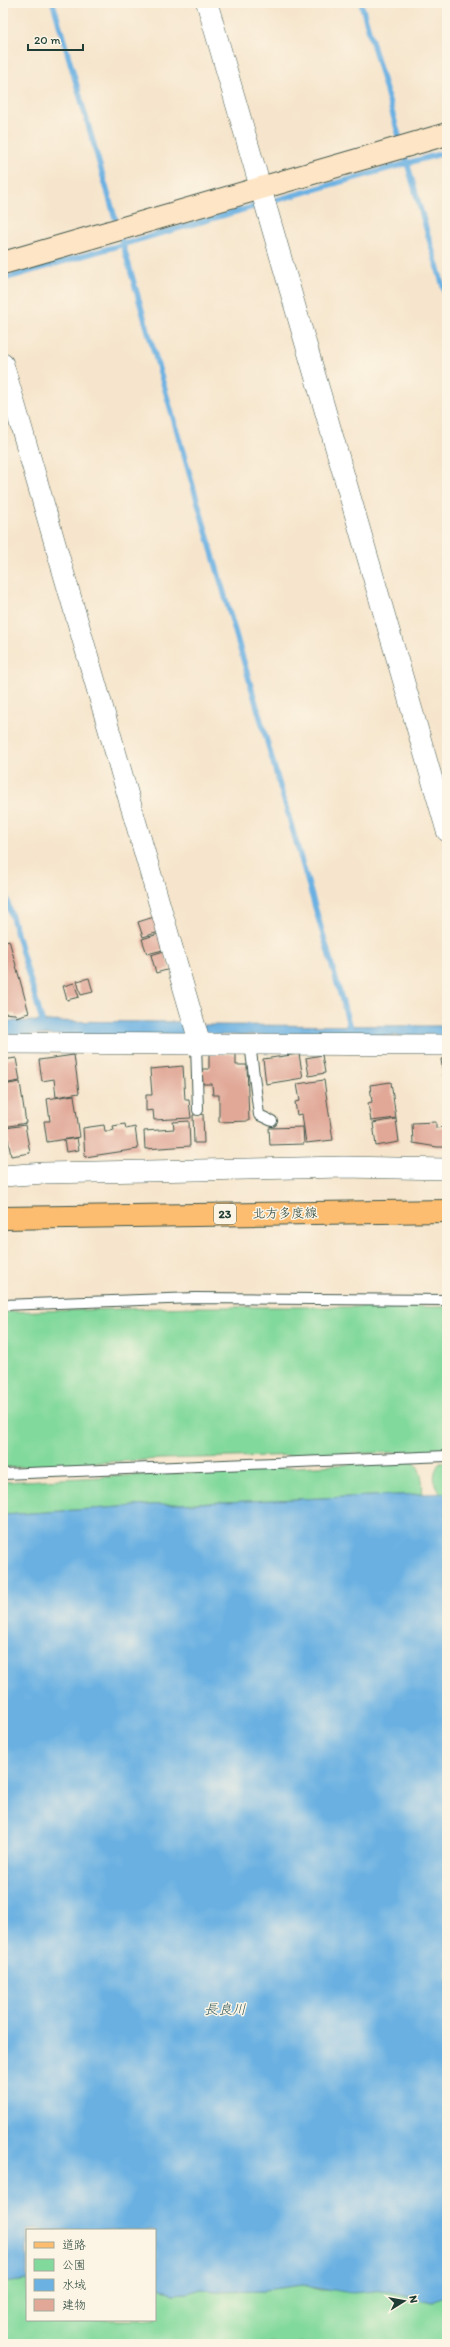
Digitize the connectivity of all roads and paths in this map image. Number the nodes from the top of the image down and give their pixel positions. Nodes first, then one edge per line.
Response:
1 (207, 3) edge
2 (447, 134) edge
3 (261, 188) junction
4 (3, 262) edge
5 (3, 364) edge
6 (447, 830) edge
7 (3, 1043) edge
8 (198, 1044) junction
9 (250, 1044) junction
10 (447, 1045) edge
11 (198, 1110) dead end
12 (272, 1121) dead end
13 (447, 1169) edge
14 (3, 1176) edge
15 (447, 1211) edge
16 (3, 1218) edge
17 (447, 1300) edge
18 (3, 1305) edge
19 (447, 1456) edge
20 (3, 1474) edge

1 - 3 street
2 - 3 street
3 - 4 street
3 - 6 street
5 - 8 street
7 - 8 street
8 - 9 street
8 - 11 lane
9 - 10 street
9 - 12 lane
13 - 14 street
15 - 16 main road, 北方多度線 / 23
17 - 18 lane
19 - 20 lane

